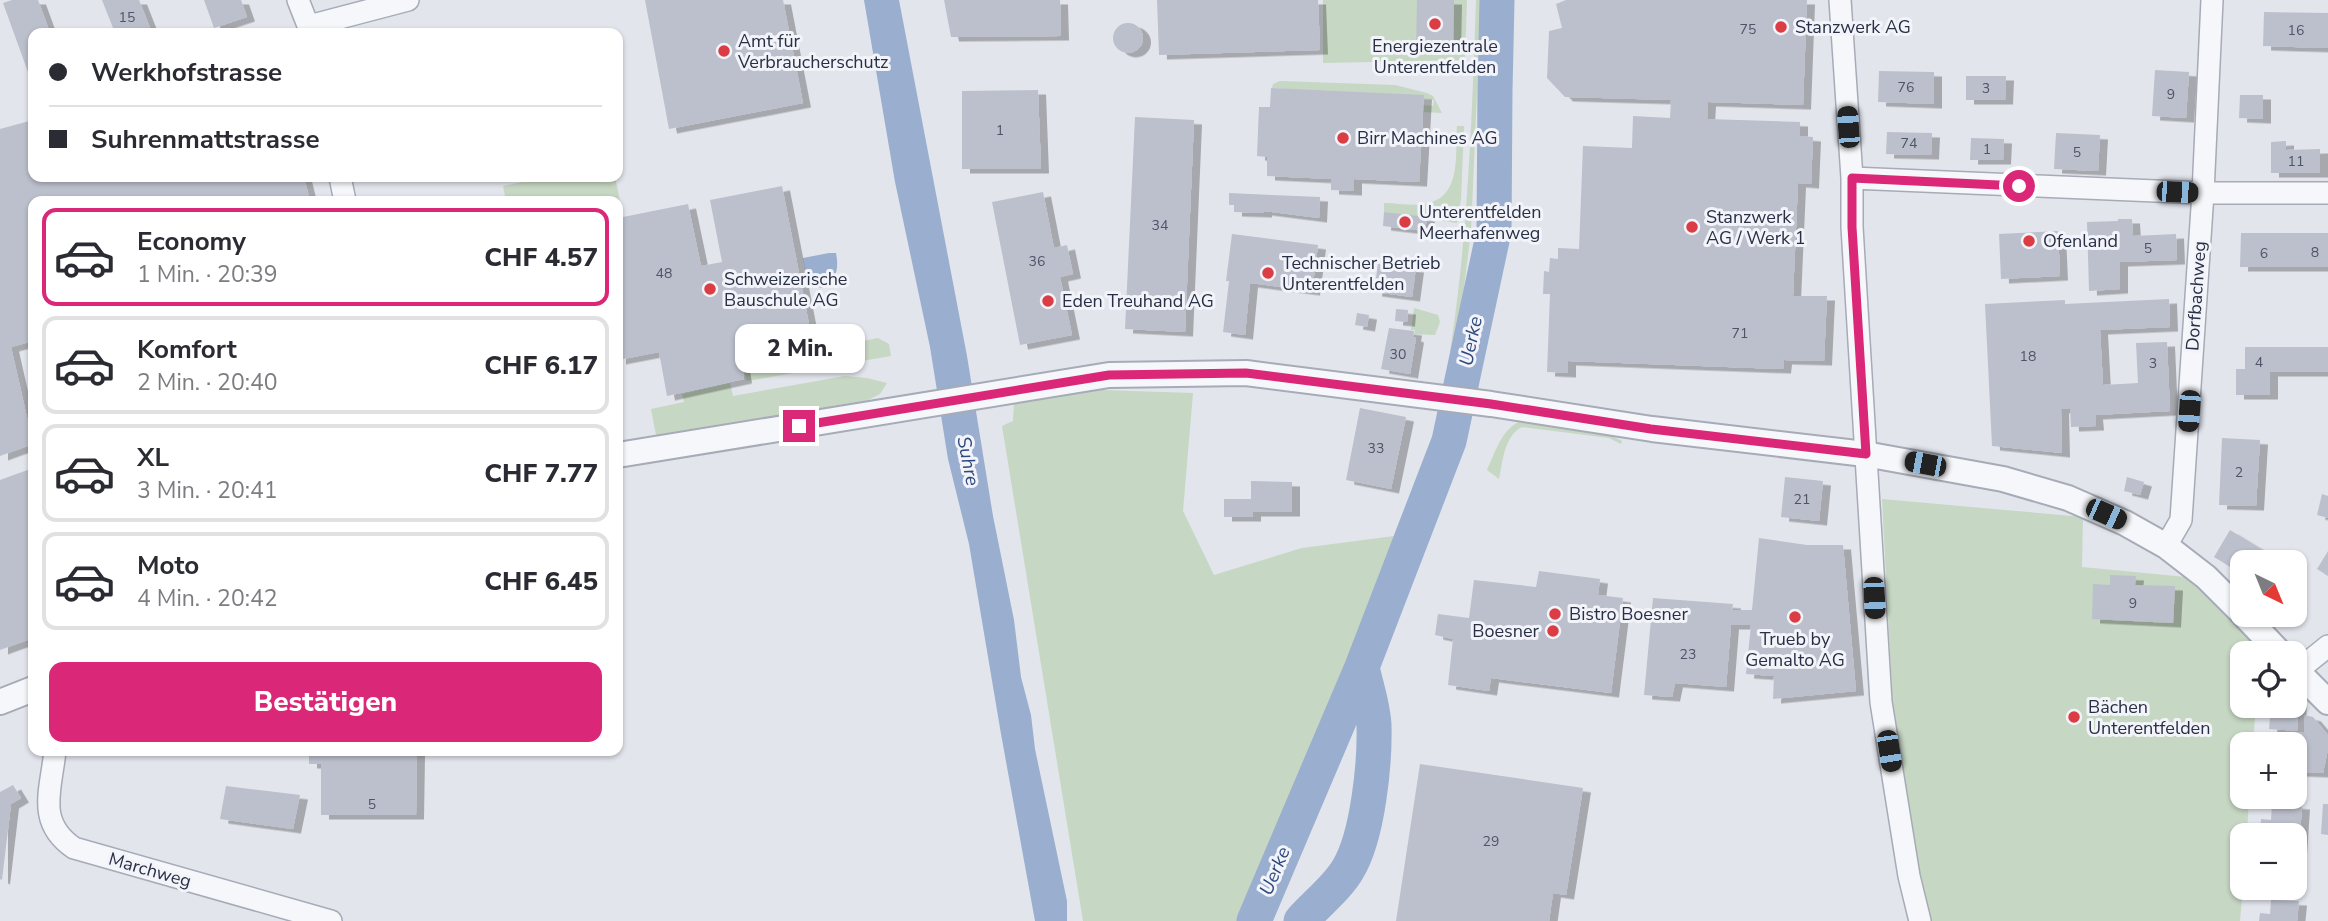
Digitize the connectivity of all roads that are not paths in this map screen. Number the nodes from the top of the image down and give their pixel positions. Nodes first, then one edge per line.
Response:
1 (298, 0) edge
2 (408, 0) edge
3 (1840, 0) edge
4 (2212, 0) edge
5 (309, 28) edge
6 (317, 28) edge
7 (1852, 178) junction
8 (2203, 193) junction
9 (2328, 193) edge
10 (623, 454) edge
11 (1866, 454) junction
12 (2166, 546) junction
13 (2230, 600) edge
14 (2256, 627) edge
15 (2269, 641) edge
16 (2328, 646) edge
17 (2307, 662) edge
18 (2307, 681) edge
19 (28, 691) edge
20 (0, 702) edge
21 (2328, 702) edge
22 (54, 756) edge
23 (331, 921) edge
24 (1920, 921) edge

1 - 5 street
2 - 6 street
3 - 7 street
4 - 8 street, Dorfbachweg
7 - 8 street
7 - 11 street
8 - 9 street
8 - 12 street, Dorfbachweg
10 - 11 street
11 - 12 street
11 - 24 street
12 - 13 street
14 - 15 street
16 - 17 street
18 - 21 street
19 - 20 street
22 - 23 street, Marchweg

